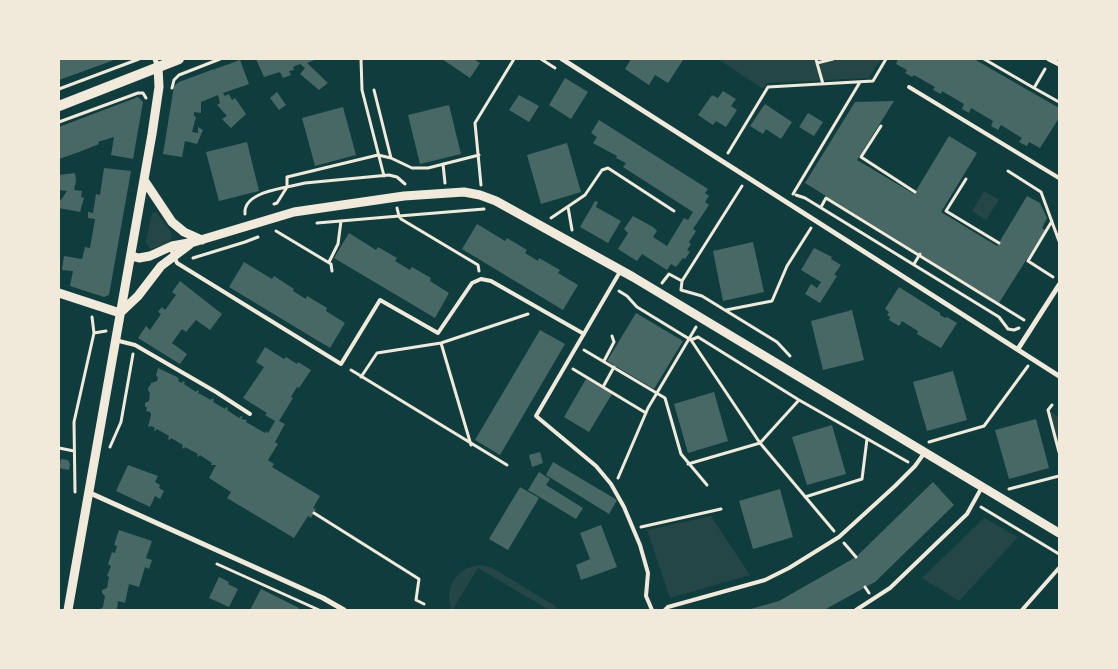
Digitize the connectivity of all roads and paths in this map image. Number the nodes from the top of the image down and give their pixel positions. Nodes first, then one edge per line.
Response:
1 (139, 59) edge
2 (179, 59) edge
3 (220, 59) edge
4 (361, 59) edge
5 (514, 59) edge
6 (562, 59) edge
7 (816, 59) edge
8 (833, 59) edge
9 (886, 59) edge
10 (984, 59) edge
11 (1049, 59) edge
12 (156, 63) edge
13 (817, 63) junction
14 (1059, 64) edge
15 (1045, 69) dead end
16 (860, 82) junction
17 (824, 84) junction
18 (909, 87) dead end
19 (1034, 88) junction
20 (59, 89) edge
21 (374, 90) dead end
22 (170, 94) dead end
23 (1059, 102) edge
24 (59, 106) edge
25 (149, 106) dead end
26 (59, 122) edge
27 (881, 126) dead end
28 (378, 155) junction
29 (479, 156) junction
30 (391, 158) junction
31 (736, 159) dead end
32 (443, 164) junction
33 (1008, 171) dead end
34 (748, 177) junction
35 (1059, 178) edge
36 (966, 179) dead end
37 (144, 180) junction
38 (445, 185) dead end
39 (288, 186) junction
40 (481, 186) dead end
41 (785, 190) dead end
42 (915, 192) dead end
43 (793, 195) junction
44 (269, 206) dead end
45 (397, 207) dead end
46 (568, 207) junction
47 (821, 207) junction
48 (488, 209) dead end
49 (253, 211) dead end
50 (674, 211) dead end
51 (245, 214) junction
52 (400, 216) junction
53 (237, 217) dead end
54 (550, 219) dead end
55 (341, 221) junction
56 (1053, 221) junction
57 (313, 223) dead end
58 (286, 227) dead end
59 (238, 228) junction
60 (810, 228) dead end
61 (276, 231) junction
62 (573, 233) dead end
63 (268, 234) dead end
64 (260, 236) dead end
65 (198, 241) junction
66 (1059, 241) edge
67 (245, 242) junction
68 (999, 243) dead end
69 (173, 255) junction
70 (920, 255) junction
71 (131, 256) junction
72 (328, 262) junction
73 (914, 264) junction
74 (621, 270) junction
75 (332, 271) dead end
76 (1052, 277) dead end
77 (481, 279) junction
78 (682, 281) junction
79 (661, 285) dead end
80 (1059, 285) edge
81 (612, 287) junction
82 (681, 290) dead end
83 (59, 293) edge
84 (725, 310) dead end
85 (120, 313) junction
86 (1025, 320) dead end
87 (117, 329) junction
88 (1030, 331) junction
89 (438, 333) junction
90 (584, 334) junction
91 (612, 336) dead end
92 (690, 339) junction
93 (115, 340) junction
94 (135, 345) junction
95 (577, 346) junction
96 (1018, 349) junction
97 (604, 361) junction
98 (566, 365) junction
99 (1028, 366) dead end
100 (614, 367) junction
101 (351, 370) dead end
102 (1059, 376) edge
103 (603, 387) junction
104 (657, 392) junction
105 (799, 400) junction
106 (1052, 405) dead end
107 (646, 413) junction
108 (250, 414) dead end
109 (867, 438) junction
110 (928, 442) dead end
111 (760, 443) junction
112 (471, 445) junction
113 (59, 448) edge
114 (108, 452) dead end
115 (925, 452) junction
116 (1059, 452) edge
117 (688, 464) junction
118 (506, 466) dead end
119 (915, 466) junction
120 (1059, 476) edge
121 (707, 485) dead end
122 (983, 486) junction
123 (614, 488) junction
124 (1009, 490) dead end
125 (90, 493) junction
126 (805, 497) junction
127 (974, 502) junction
128 (721, 509) dead end
129 (314, 513) dead end
130 (633, 528) junction
131 (1059, 532) edge
132 (839, 537) junction
133 (1059, 554) edge
134 (856, 557) dead end
135 (1059, 568) edge
136 (424, 604) dead end
137 (68, 610) edge
138 (344, 610) edge
139 (652, 610) edge
140 (664, 610) edge
141 (856, 610) edge
142 (1022, 610) edge

1 - 20 path
2 - 12 main road
3 - 22 path
4 - 28 path
5 - 29 path
6 - 34 street
7 - 13 path
8 - 13 path
9 - 16 path
10 - 19 path
11 - 14 street
12 - 24 main road
12 - 37 street
13 - 17 path
15 - 19 path
16 - 17 path
16 - 43 path
17 - 31 path
18 - 35 lane
19 - 23 path
21 - 30 path
25 - 26 path
27 - 42 path
28 - 30 path
28 - 39 path
28 - 39 path
29 - 32 path
29 - 40 path
30 - 32 path
32 - 38 path
33 - 56 path
34 - 78 path
34 - 96 street
36 - 68 path
37 - 65 street
37 - 71 street
39 - 44 path
39 - 51 path
41 - 43 path
43 - 47 path
45 - 52 path
46 - 50 path
46 - 54 path
46 - 62 path
47 - 70 path
47 - 73 path
48 - 52 path
49 - 51 path
51 - 53 path
52 - 55 path
52 - 77 path
55 - 57 path
55 - 72 path
56 - 66 path
56 - 76 path
58 - 61 path
59 - 65 street
59 - 67 path
59 - 74 street
60 - 84 path
61 - 63 path
61 - 72 path
64 - 67 path
65 - 69 street
67 - 69 path
69 - 71 street
69 - 85 street
69 - 89 lane
70 - 73 path
70 - 86 path
71 - 85 street
72 - 75 path
73 - 88 path
74 - 81 lane
74 - 115 street
77 - 89 lane
77 - 90 lane
78 - 79 path
78 - 82 path
80 - 88 street
81 - 90 lane
81 - 92 path
83 - 85 street
85 - 87 street
87 - 93 street
87 - 113 path
88 - 96 street
89 - 112 path
90 - 95 lane
91 - 97 path
92 - 104 path
92 - 105 path
92 - 111 path
93 - 94 lane
93 - 125 street
94 - 108 lane
94 - 114 path
95 - 97 path
95 - 98 lane
96 - 102 street
97 - 100 path
98 - 103 path
98 - 123 lane
99 - 110 path
100 - 103 path
100 - 104 path
101 - 112 path
103 - 107 path
104 - 107 path
104 - 117 path
105 - 109 path
105 - 111 path
106 - 116 path
107 - 123 path
109 - 119 path
109 - 126 path
111 - 117 path
111 - 126 path
112 - 118 path
115 - 119 lane
115 - 122 street
117 - 121 path
119 - 132 lane
120 - 124 path
122 - 127 lane
122 - 131 street
123 - 130 lane
125 - 137 street
125 - 138 street
126 - 132 path
127 - 133 path
127 - 141 lane
128 - 130 path
129 - 136 path
130 - 139 lane
132 - 134 path
132 - 140 lane
135 - 142 lane

